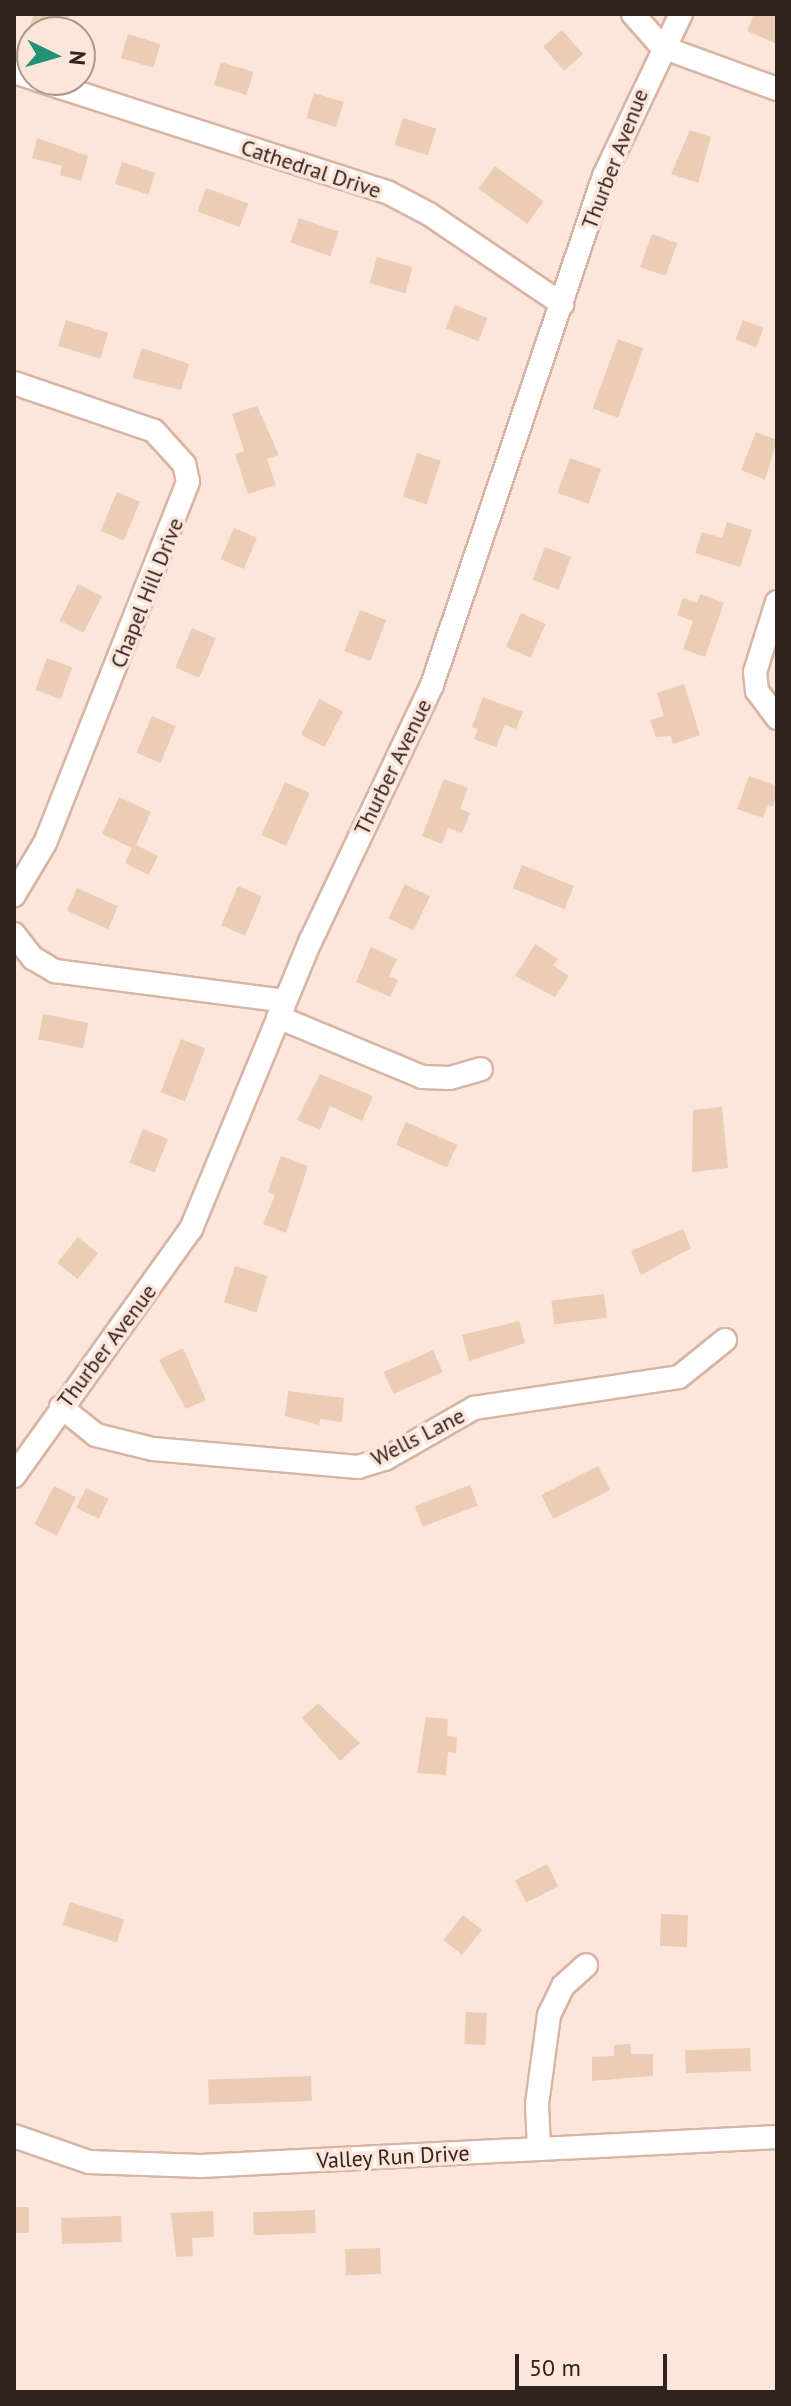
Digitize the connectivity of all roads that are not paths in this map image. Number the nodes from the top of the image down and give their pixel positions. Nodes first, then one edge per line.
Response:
1 (633, 14) edge
2 (681, 14) edge
3 (662, 47) junction
4 (777, 89) edge
5 (88, 96) edge
6 (562, 304) junction
7 (14, 383) edge
8 (777, 602) edge
9 (777, 718) edge
10 (14, 895) edge
11 (14, 934) edge
12 (282, 1009) junction
13 (481, 1069) dead end
14 (725, 1340) dead end
15 (61, 1407) junction
16 (14, 1476) edge
17 (586, 1965) dead end
18 (14, 2136) edge
19 (777, 2137) edge
20 (539, 2149) junction

1 - 3 street
2 - 3 street, Thurber Avenue
3 - 4 street
3 - 6 street, Thurber Avenue
5 - 6 street, Cathedral Drive
6 - 12 street, Thurber Avenue
7 - 10 street, Chapel Hill Drive
8 - 9 street
11 - 12 street
12 - 13 street
12 - 15 street, Thurber Avenue
14 - 15 street, Wells Lane
15 - 16 street, Thurber Avenue
17 - 20 street
18 - 20 street, Valley Run Drive
19 - 20 street, Valley Run Drive

